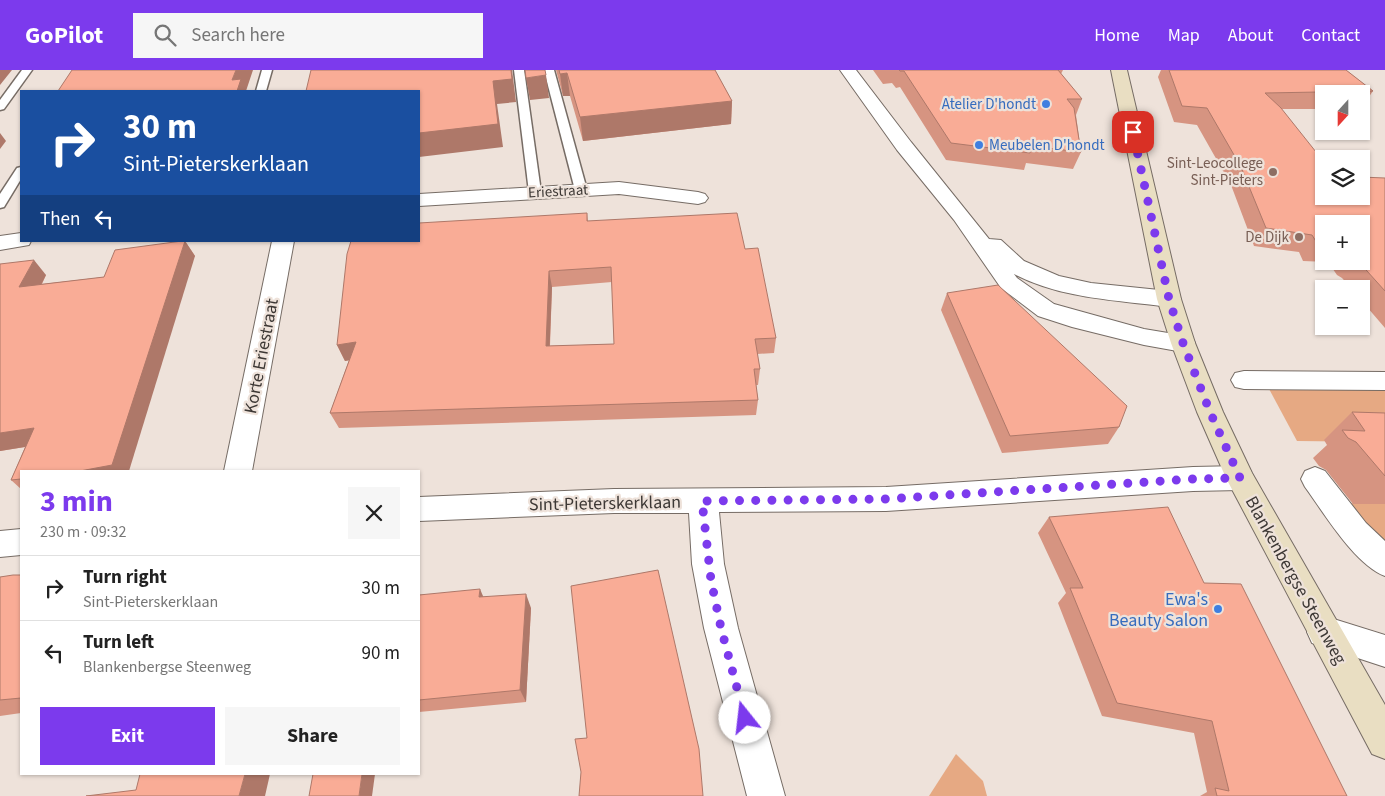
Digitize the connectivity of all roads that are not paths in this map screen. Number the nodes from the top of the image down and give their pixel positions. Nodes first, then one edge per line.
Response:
1 (27, 70) edge
2 (268, 70) edge
3 (519, 70) edge
4 (549, 70) edge
5 (848, 70) edge
6 (1119, 70) edge
7 (261, 90) edge
8 (0, 107) edge
9 (20, 172) edge
10 (581, 190) junction
11 (535, 192) junction
12 (698, 198) dead end
13 (420, 200) edge
14 (0, 204) edge
15 (961, 216) junction
16 (20, 240) edge
17 (283, 242) edge
18 (0, 243) edge
19 (1169, 299) junction
20 (1183, 343) junction
21 (1244, 380) dead end
22 (1385, 381) edge
23 (238, 470) edge
24 (1240, 478) junction
25 (1310, 479) dead end
26 (702, 501) junction
27 (420, 509) edge
28 (20, 542) edge
29 (0, 544) edge
30 (1385, 562) edge
31 (1324, 632) junction
32 (1385, 651) edge
33 (1385, 741) edge
34 (766, 796) edge

1 - 8 lane
2 - 7 lane
3 - 11 lane
4 - 10 lane
5 - 15 street
6 - 19 main road, Blankenbergse Steenweg
9 - 14 lane
10 - 11 street, Eriestraat
10 - 12 street, Eriestraat
11 - 13 street, Eriestraat
15 - 19 street
15 - 20 street
16 - 18 street
17 - 23 street, Korte Eriestraat
19 - 20 main road, Blankenbergse Steenweg
20 - 24 main road, Blankenbergse Steenweg
21 - 22 street
24 - 26 street, Sint-Pieterskerklaan
24 - 31 main road, Blankenbergse Steenweg
25 - 30 street
26 - 27 street, Sint-Pieterskerklaan
26 - 34 street
28 - 29 street
31 - 32 street
31 - 33 main road, Blankenbergse Steenweg

